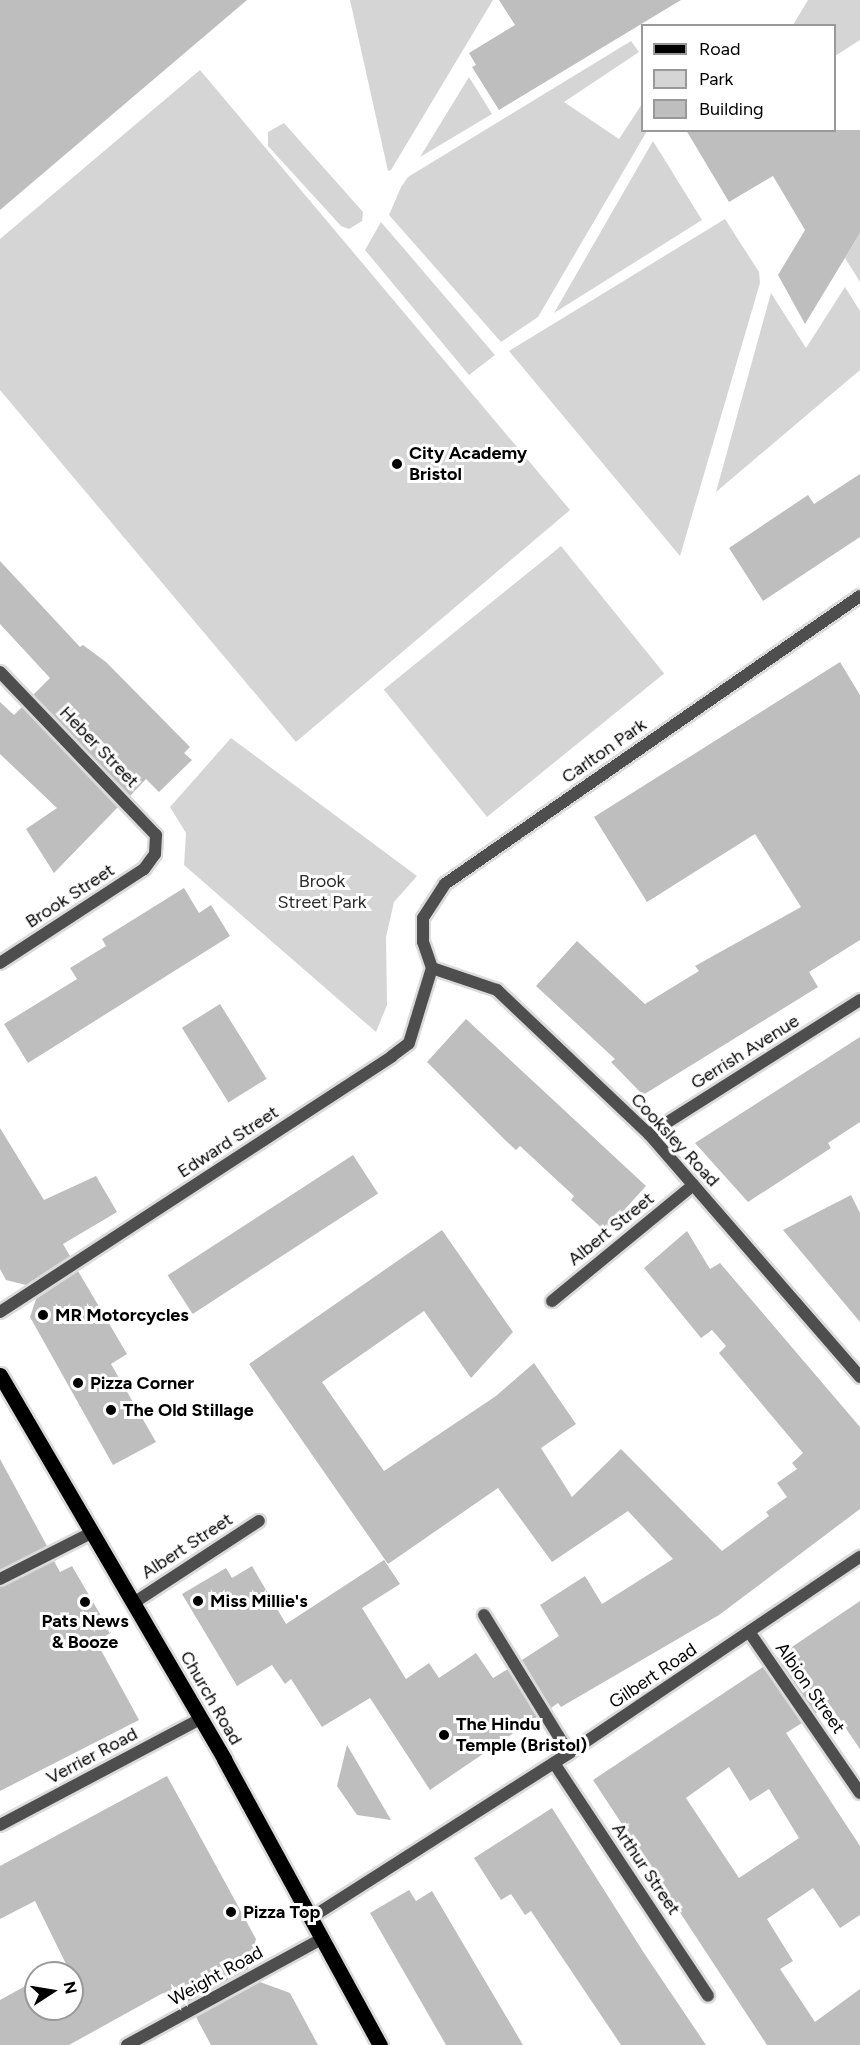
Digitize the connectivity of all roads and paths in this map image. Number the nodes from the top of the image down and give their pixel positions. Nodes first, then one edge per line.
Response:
1 (860, 596) edge
2 (0, 672) edge
3 (155, 854) joint
4 (0, 963) edge
5 (432, 968) junction
6 (860, 1000) edge
7 (649, 1134) junction
8 (693, 1185) junction
9 (552, 1301) dead end
10 (0, 1312) edge
11 (0, 1375) edge
12 (860, 1377) edge
13 (259, 1521) dead end
14 (93, 1532) junction
15 (860, 1557) edge
16 (0, 1579) edge
17 (135, 1602) junction
18 (484, 1615) dead end
19 (750, 1633) junction
20 (200, 1719) junction
21 (569, 1753) junction
22 (554, 1763) junction
23 (860, 1793) edge
24 (0, 1825) edge
25 (312, 1917) junction
26 (322, 1938) junction
27 (708, 1996) dead end
28 (127, 2045) edge
29 (380, 2045) edge

1 - 5 street, Carlton Park
2 - 3 street, Heber Street
3 - 4 street, Brook Street
5 - 7 street, Cooksley Road
5 - 10 street, Edward Street
6 - 7 street, Gerrish Avenue
7 - 8 street, Cooksley Road
8 - 9 street, Albert Street
8 - 12 street, Cooksley Road
11 - 14 main road, Church Road
13 - 17 street, Albert Street
14 - 16 street
14 - 17 main road, Church Road
15 - 19 street, Gilbert Road
17 - 20 main road, Church Road
18 - 21 street
19 - 21 street, Gilbert Road
19 - 23 street, Albion Street
20 - 24 street, Verrier Road
20 - 25 main road, Church Road
21 - 22 street, Gilbert Road
22 - 25 street, Gilbert Road
22 - 27 street, Arthur Street
25 - 26 main road, Church Road
26 - 28 street, Weight Road
26 - 29 main road, Church Road

